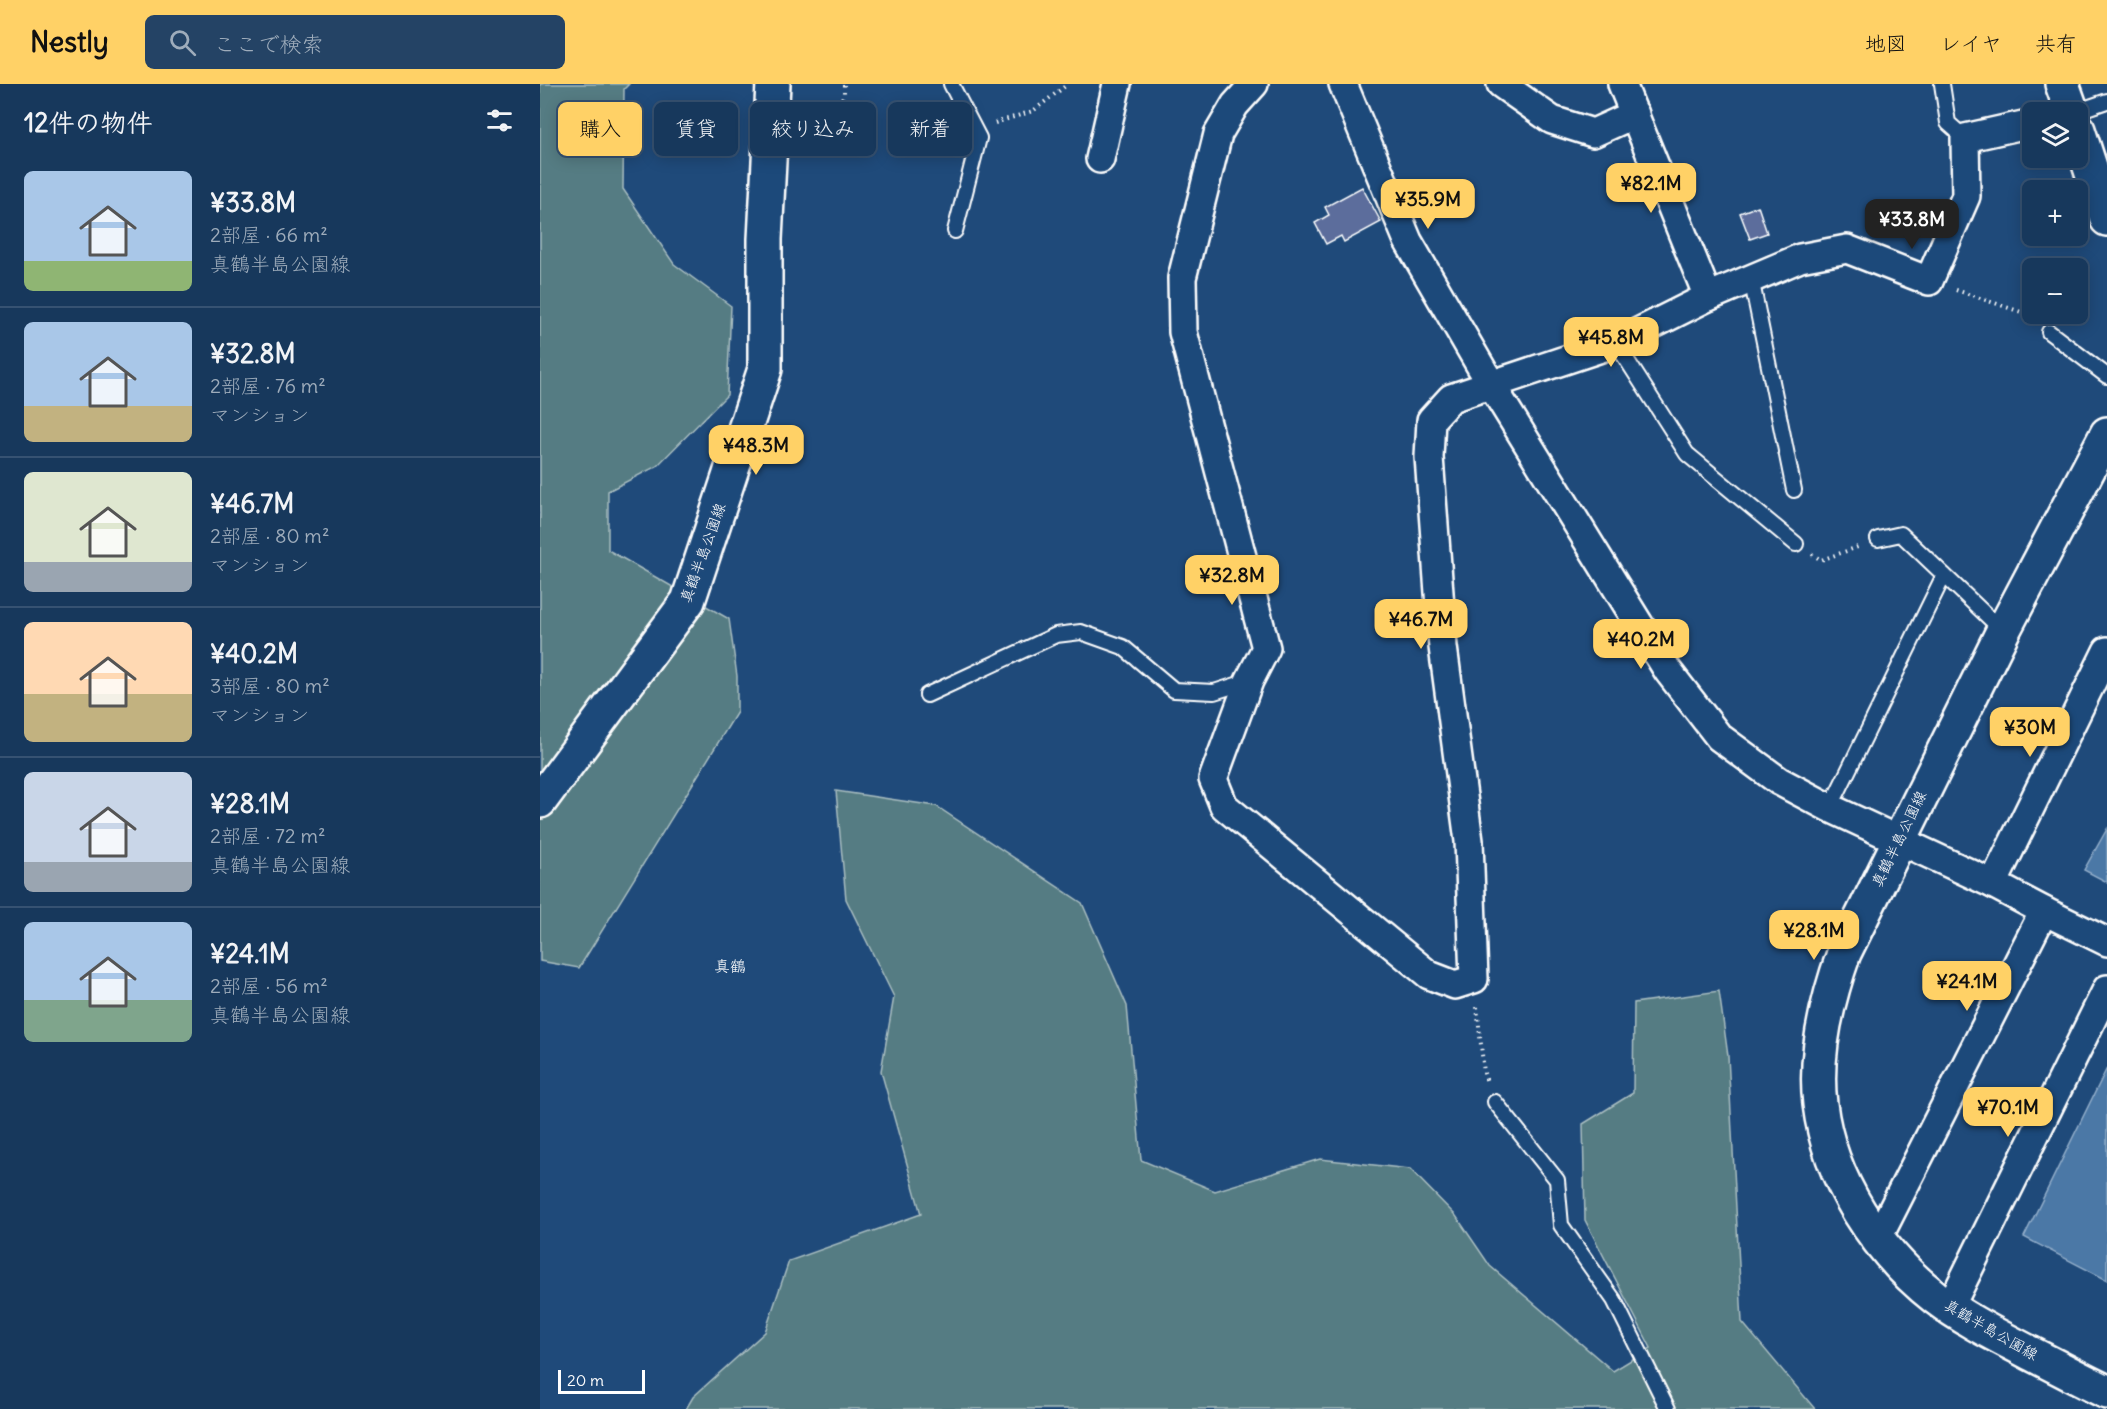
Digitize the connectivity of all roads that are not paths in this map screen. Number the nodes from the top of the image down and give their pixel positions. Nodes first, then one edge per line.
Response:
1 (773, 84) edge
2 (951, 84) edge
3 (1117, 84) edge
4 (1254, 84) edge
5 (1343, 84) edge
6 (1501, 84) edge
7 (1622, 84) edge
8 (1942, 84) edge
9 (2062, 84) edge
10 (2107, 101) edge
11 (2069, 102) edge
12 (2088, 107) edge
13 (1635, 114) junction
14 (2022, 125) edge
15 (1965, 138) junction
16 (1100, 159) dead end
17 (2088, 161) edge
18 (2107, 219) edge
19 (955, 231) dead end
20 (1751, 278) junction
21 (1708, 297) junction
22 (2049, 332) road end
23 (1616, 343) junction
24 (2107, 376) edge
25 (1492, 386) junction
26 (2107, 434) edge
27 (1794, 490) dead end
28 (1878, 539) road end
29 (1796, 544) road end
30 (1944, 575) junction
31 (2003, 631) junction
32 (2107, 651) edge
33 (1249, 681) junction
34 (927, 695) dead end
35 (540, 801) edge
36 (1830, 808) junction
37 (1899, 840) junction
38 (1993, 884) junction
39 (2044, 911) junction
40 (2107, 942) edge
41 (2107, 989) edge
42 (1495, 1102) road end
43 (1878, 1238) junction
44 (1950, 1307) junction
45 (2107, 1392) edge
46 (1668, 1409) edge

1 - 35 main road, 真鶴半島公園線
2 - 19 lane
3 - 16 street
4 - 33 street
5 - 25 street
6 - 13 street
7 - 13 street
8 - 15 lane
9 - 11 main road
10 - 12 lane
13 - 21 street
14 - 15 street
15 - 20 street
17 - 18 main road
20 - 21 street
20 - 27 lane
21 - 23 street
22 - 24 lane
23 - 25 street
23 - 29 lane
25 - 33 street
25 - 36 street
26 - 31 main road, 真鶴半島公園線
28 - 30 lane
30 - 31 lane
30 - 36 lane
31 - 37 main road, 真鶴半島公園線
32 - 38 street
33 - 34 lane
36 - 37 street
37 - 38 street
37 - 43 main road, 真鶴半島公園線
38 - 39 street
39 - 40 street
39 - 43 street
41 - 44 street
42 - 46 lane
43 - 44 main road, 真鶴半島公園線
44 - 45 main road, 真鶴半島公園線

